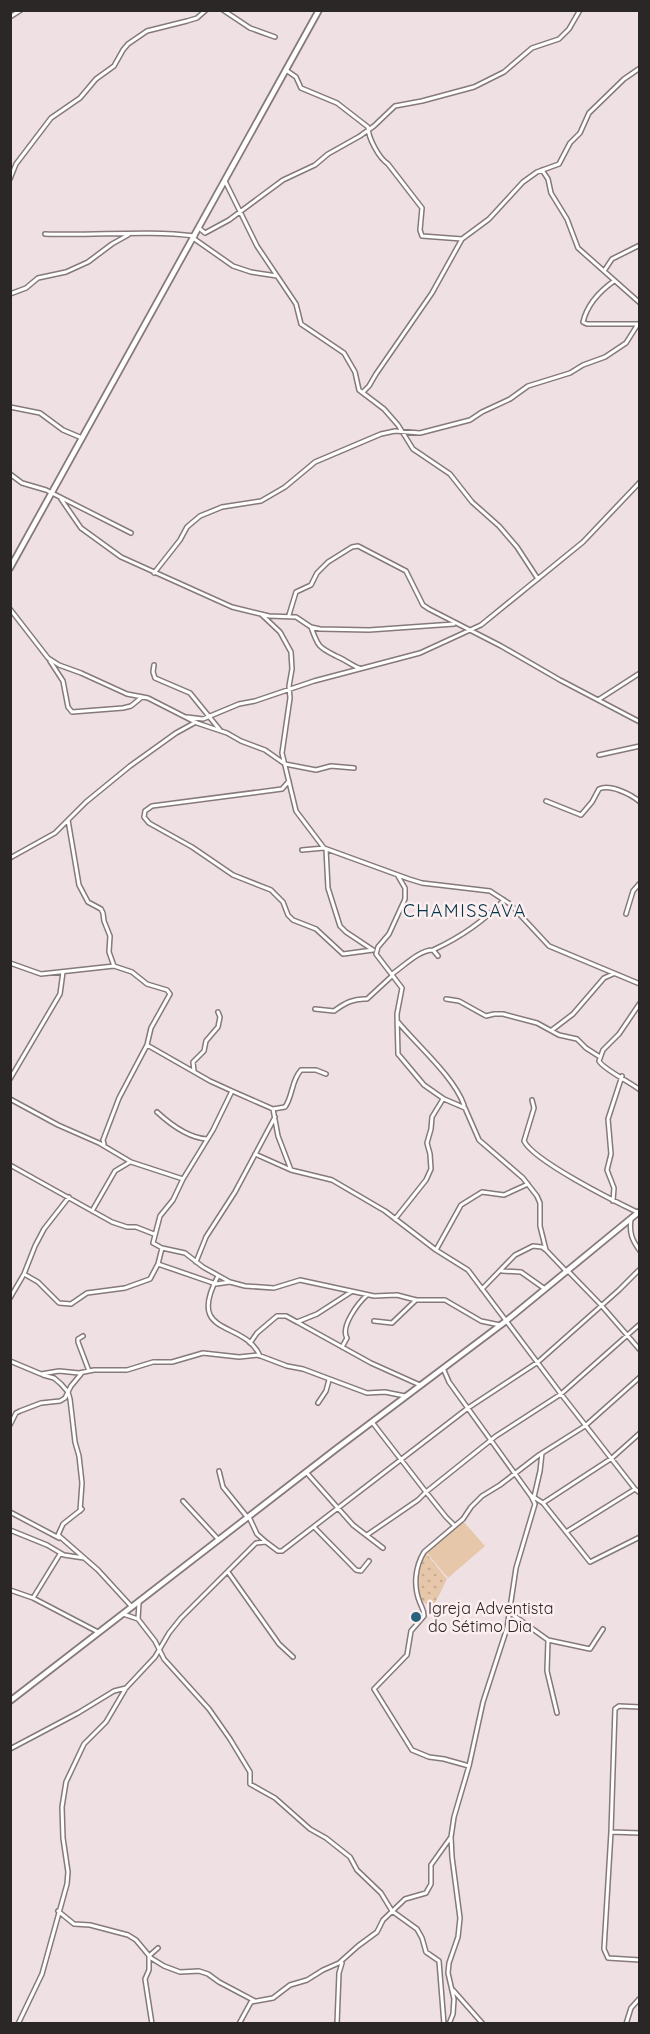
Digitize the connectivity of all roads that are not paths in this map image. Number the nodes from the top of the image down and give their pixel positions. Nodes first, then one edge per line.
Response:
1 (21, 10) edge
2 (206, 10) edge
3 (223, 10) edge
4 (319, 10) edge
5 (580, 10) edge
6 (10, 17) edge
7 (274, 37) dead end
8 (639, 68) edge
9 (286, 70) junction
10 (368, 130) junction
11 (542, 170) junction
12 (10, 179) edge
13 (225, 181) junction
14 (239, 212) junction
15 (199, 228) junction
16 (45, 234) dead end
17 (129, 235) junction
18 (194, 237) junction
19 (462, 239) junction
20 (639, 245) edge
21 (604, 271) junction
22 (278, 276) junction
23 (614, 281) junction
24 (10, 294) edge
25 (639, 303) edge
26 (639, 324) edge
27 (362, 393) junction
28 (10, 407) edge
29 (402, 432) junction
30 (82, 438) junction
31 (10, 474) edge
32 (639, 482) edge
33 (49, 492) junction
34 (61, 499) junction
35 (131, 533) dead end
36 (10, 568) edge
37 (154, 573) junction
38 (538, 579) junction
39 (10, 609) edge
40 (262, 615) junction
41 (289, 615) junction
42 (458, 625) junction
43 (311, 627) junction
44 (470, 630) junction
45 (50, 660) junction
46 (154, 665) dead end
47 (360, 669) junction
48 (639, 673) edge
49 (289, 689) junction
50 (142, 697) junction
51 (598, 700) junction
52 (187, 717) junction
53 (208, 717) junction
54 (196, 722) junction
55 (639, 722) edge
56 (221, 731) junction
57 (639, 746) edge
58 (599, 755) dead end
59 (285, 764) junction
60 (354, 768) dead end
61 (288, 781) junction
62 (546, 801) dead end
63 (639, 802) edge
64 (68, 820) junction
65 (325, 848) junction
66 (302, 850) dead end
67 (10, 858) edge
68 (397, 875) junction
69 (639, 883) edge
70 (504, 900) junction
71 (626, 914) dead end
72 (373, 950) junction
73 (433, 950) junction
74 (376, 954) junction
75 (438, 956) dead end
76 (10, 963) edge
77 (114, 966) junction
78 (63, 972) junction
79 (614, 973) junction
80 (393, 975) junction
81 (639, 984) edge
82 (446, 999) dead end
83 (639, 1003) edge
84 (315, 1009) dead end
85 (218, 1012) dead end
86 (396, 1021) junction
87 (552, 1030) junction
88 (147, 1045) junction
89 (600, 1057) junction
90 (195, 1072) junction
91 (326, 1074) dead end
92 (622, 1076) junction
93 (10, 1079) edge
94 (639, 1090) edge
95 (232, 1091) junction
96 (10, 1099) edge
97 (444, 1099) junction
98 (532, 1100) dead end
99 (465, 1107) junction
100 (273, 1109) junction
101 (156, 1112) dead end
102 (276, 1116) junction
103 (208, 1138) junction
104 (106, 1147) junction
105 (255, 1154) junction
106 (131, 1162) junction
107 (10, 1165) edge
108 (291, 1170) junction
109 (183, 1179) junction
110 (528, 1184) junction
111 (69, 1197) junction
112 (613, 1201) junction
113 (92, 1211) junction
114 (639, 1212) edge
115 (632, 1218) junction
116 (395, 1219) junction
117 (154, 1234) junction
118 (162, 1248) junction
119 (436, 1250) junction
120 (546, 1250) junction
121 (639, 1251) edge
122 (196, 1262) junction
123 (158, 1264) junction
124 (639, 1269) edge
125 (501, 1271) junction
126 (567, 1272) junction
127 (24, 1274) junction
128 (218, 1276) junction
129 (230, 1282) junction
130 (215, 1283) junction
131 (546, 1289) junction
132 (482, 1290) junction
133 (353, 1291) junction
134 (367, 1295) junction
135 (10, 1298) edge
136 (416, 1300) junction
137 (601, 1305) junction
138 (374, 1321) dead end
139 (506, 1321) junction
140 (297, 1322) junction
141 (639, 1324) edge
142 (500, 1325) junction
143 (83, 1336) dead end
144 (626, 1336) junction
145 (250, 1343) junction
146 (342, 1347) junction
147 (639, 1350) edge
148 (260, 1356) junction
149 (12, 1360) edge
150 (538, 1362) junction
151 (443, 1367) junction
152 (89, 1371) junction
153 (84, 1372) junction
154 (41, 1374) junction
155 (639, 1377) edge
156 (329, 1380) junction
157 (420, 1385) junction
158 (68, 1392) junction
159 (561, 1394) junction
160 (405, 1396) junction
161 (318, 1403) dead end
162 (468, 1408) junction
163 (372, 1422) junction
164 (10, 1425) edge
165 (585, 1426) junction
166 (639, 1433) edge
167 (491, 1440) junction
168 (542, 1453) junction
169 (612, 1458) junction
170 (401, 1460) junction
171 (219, 1471) dead end
172 (306, 1472) junction
173 (514, 1474) junction
174 (635, 1489) junction
175 (426, 1492) junction
176 (639, 1493) edge
177 (533, 1496) junction
178 (183, 1501) dead end
179 (543, 1503) junction
180 (339, 1509) junction
181 (10, 1512) edge
182 (248, 1517) junction
183 (455, 1526) junction
184 (314, 1527) junction
185 (10, 1530) edge
186 (566, 1532) junction
187 (257, 1534) junction
188 (367, 1535) junction
189 (639, 1537) edge
190 (60, 1539) junction
191 (219, 1540) junction
192 (266, 1542) junction
193 (256, 1543) junction
194 (383, 1548) dead end
195 (60, 1554) junction
196 (86, 1558) junction
197 (369, 1561) dead end
198 (228, 1572) junction
199 (10, 1590) edge
200 (33, 1598) junction
201 (140, 1602) junction
202 (131, 1607) junction
203 (509, 1612) junction
204 (123, 1614) junction
205 (138, 1619) junction
206 (603, 1629) dead end
207 (100, 1632) junction
208 (548, 1640) junction
209 (160, 1650) junction
210 (293, 1657) dead end
211 (126, 1688) junction
212 (10, 1701) edge
213 (639, 1707) edge
214 (557, 1713) dead end
215 (10, 1749) edge
216 (469, 1766) junction
217 (611, 1832) junction
218 (639, 1833) edge
219 (451, 1837) junction
220 (388, 1906) junction
221 (396, 1907) junction
222 (58, 1911) junction
223 (392, 1911) junction
224 (158, 1948) dead end
225 (149, 1956) junction
226 (639, 1960) edge
227 (342, 1961) junction
228 (449, 1963) junction
229 (441, 1977) junction
230 (452, 1988) junction
231 (639, 1998) edge
232 (255, 2001) junction
233 (18, 2024) edge
234 (152, 2024) edge
235 (239, 2024) edge
236 (337, 2024) edge
237 (444, 2024) edge
238 (449, 2024) edge
239 (483, 2024) edge
240 (626, 2024) edge

1 - 6 street
2 - 12 street
3 - 7 street
4 - 9 street
5 - 10 street
8 - 11 street
9 - 10 street
9 - 13 street
10 - 14 street
10 - 19 street
11 - 19 street
11 - 21 street
13 - 14 street
13 - 15 street
14 - 15 street
14 - 22 street
15 - 18 street
16 - 17 street
17 - 18 street
17 - 24 street
18 - 22 street
18 - 30 street
19 - 27 street
20 - 21 street
21 - 23 street
22 - 27 street
23 - 25 street
23 - 26 street
26 - 29 street
27 - 29 street
28 - 30 street
29 - 37 street
29 - 38 street
30 - 33 street
31 - 33 street
32 - 38 street
33 - 34 street
33 - 36 street
34 - 35 street
34 - 37 street
37 - 40 street
38 - 44 street
39 - 45 street
40 - 41 street
40 - 49 street
41 - 42 street
41 - 43 street
42 - 43 street
42 - 44 street
43 - 47 street
44 - 47 street
44 - 51 street
45 - 50 street
45 - 50 street
46 - 53 street
47 - 49 street
48 - 51 street
49 - 53 street
49 - 59 street
50 - 52 street
51 - 55 street
52 - 53 street
52 - 54 street
53 - 56 street
54 - 56 street
54 - 64 street
56 - 59 street
57 - 58 street
59 - 60 street
59 - 61 street
61 - 65 street
61 - 72 street
62 - 63 street
64 - 67 street
64 - 77 street
65 - 66 street
65 - 68 street
65 - 72 street
68 - 70 street
68 - 74 street
69 - 71 street
70 - 73 street
70 - 79 street
72 - 74 street
73 - 75 street
73 - 80 street
74 - 80 street
76 - 78 street
77 - 78 street
77 - 88 street
78 - 93 street
79 - 81 street
79 - 87 street
80 - 84 street
80 - 86 street
82 - 87 street
83 - 89 street
85 - 90 street
86 - 97 street
86 - 99 street
87 - 89 street
88 - 90 street
88 - 104 street
89 - 92 street
90 - 95 street
91 - 100 street
92 - 94 street
92 - 112 street
95 - 100 street
95 - 103 street
96 - 104 street
97 - 99 street
97 - 116 street
98 - 112 street
99 - 110 street
100 - 102 street
101 - 103 street
102 - 105 street
102 - 108 street
103 - 109 street
104 - 106 street
105 - 108 street
105 - 122 street
106 - 109 street
106 - 113 street
107 - 111 street
108 - 116 street
109 - 117 street
110 - 119 street
110 - 120 street
111 - 113 street
111 - 127 street
112 - 114 street
113 - 117 street
114 - 115 street
115 - 121 street
115 - 126 street
116 - 119 street
117 - 118 street
118 - 122 street
118 - 123 street
119 - 132 street
120 - 125 street
120 - 126 street
122 - 128 street
123 - 127 street
123 - 130 street
124 - 137 street
125 - 131 street
125 - 132 street
126 - 131 street
126 - 137 street
127 - 135 street
128 - 129 street
128 - 130 street
129 - 130 street
129 - 133 street
130 - 145 street
131 - 139 street
132 - 139 street
133 - 134 street
133 - 140 street
134 - 136 street
134 - 146 street
136 - 138 street
136 - 142 street
137 - 144 street
137 - 150 street
139 - 142 street
139 - 150 street
140 - 145 street
140 - 146 street
141 - 144 street
142 - 151 street
143 - 152 street
144 - 147 street
144 - 159 street
145 - 148 street
146 - 157 street
148 - 152 street
148 - 156 street
149 - 154 street
150 - 159 street
150 - 162 street
151 - 157 street
151 - 162 street
152 - 153 street
153 - 154 street
153 - 158 street
154 - 158 street
155 - 165 street
156 - 160 street
156 - 161 street
157 - 160 street
158 - 164 street
158 - 190 street
159 - 165 street
159 - 167 street
160 - 163 street
162 - 167 street
162 - 170 street
163 - 170 street
163 - 172 street
165 - 168 street
165 - 169 street
166 - 169 street
167 - 173 street
167 - 175 street
168 - 173 street
168 - 177 street
169 - 174 street
169 - 179 street
170 - 175 street
170 - 180 street
171 - 182 street
172 - 180 street
172 - 182 street
173 - 177 street
173 - 183 street
174 - 176 street
174 - 186 street
175 - 183 street
175 - 188 street
177 - 179 street
177 - 203 street
178 - 191 street
179 - 186 street
180 - 184 street
180 - 188 street
181 - 190 street
182 - 187 street
182 - 191 street
183 - 216 street
184 - 192 street
184 - 197 street
185 - 195 street
186 - 189 street
187 - 192 street
187 - 193 street
188 - 194 street
190 - 196 street
191 - 201 street
192 - 193 street
193 - 198 street
195 - 196 street
195 - 200 street
196 - 202 street
198 - 209 street
198 - 210 street
199 - 200 street
200 - 207 street
201 - 202 street
201 - 205 street
202 - 204 street
203 - 208 street
203 - 216 street
204 - 205 street
204 - 207 street
205 - 209 street
206 - 208 street
207 - 212 street
208 - 214 street
209 - 211 street
209 - 220 street
211 - 215 street
211 - 222 street
213 - 217 street
216 - 219 street
217 - 218 street
217 - 226 street
219 - 221 street
219 - 228 street
220 - 221 street
220 - 223 street
221 - 223 street
222 - 225 street
222 - 233 street
223 - 227 street
223 - 229 street
224 - 225 street
225 - 232 street
225 - 234 street
227 - 232 street
227 - 236 street
228 - 229 street
228 - 230 street
229 - 237 street
230 - 238 street
230 - 239 street
231 - 240 street
232 - 235 street

